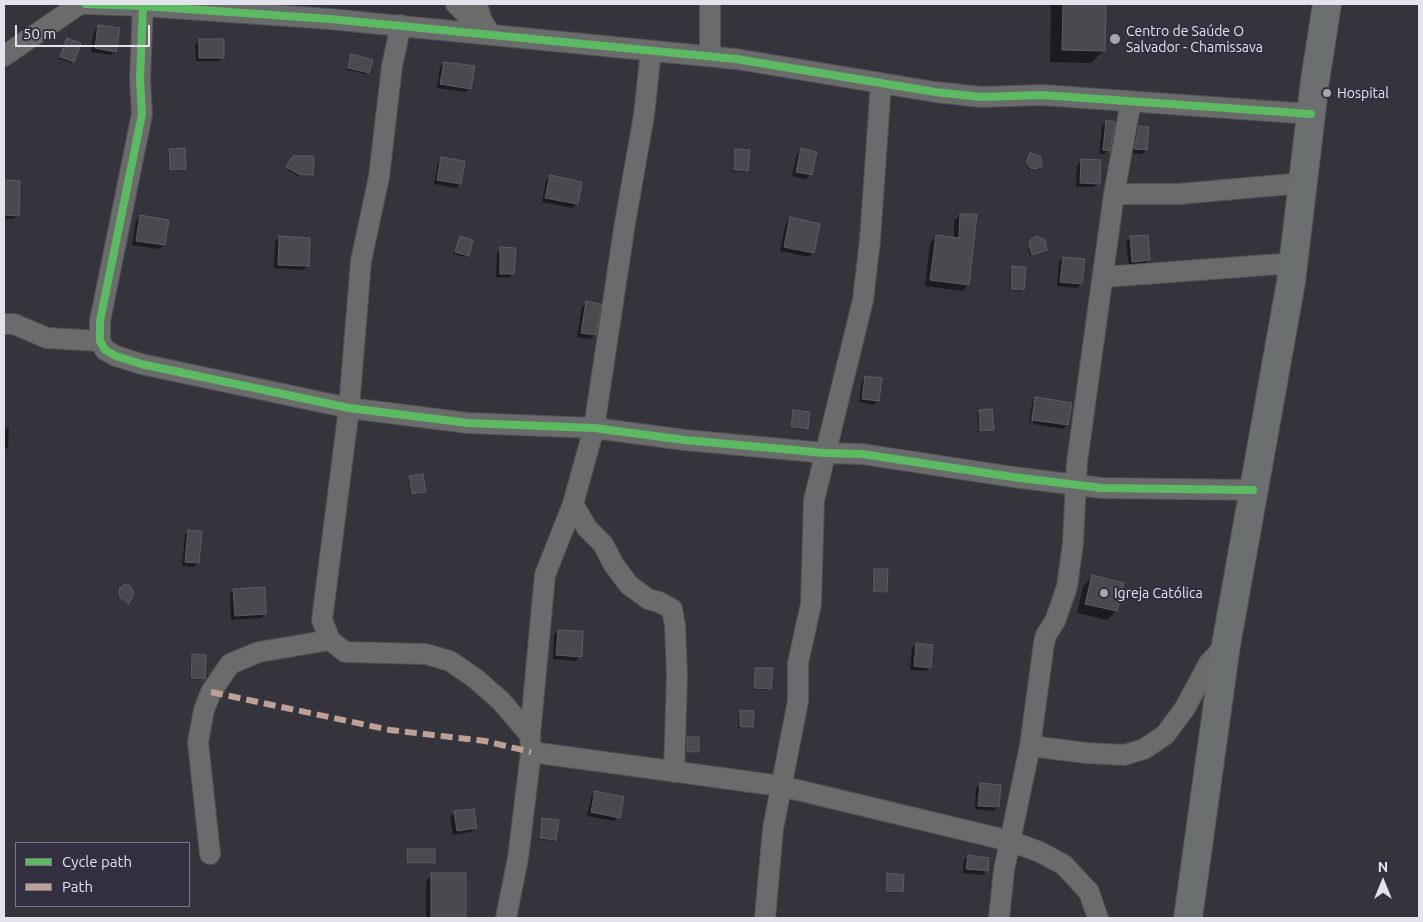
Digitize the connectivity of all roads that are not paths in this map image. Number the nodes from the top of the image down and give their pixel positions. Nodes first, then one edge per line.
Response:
1 (80, 4) edge
2 (86, 4) edge
3 (456, 4) edge
4 (710, 4) edge
5 (1327, 4) edge
6 (143, 6) junction
7 (483, 20) edge
8 (401, 25) junction
9 (651, 51) junction
10 (4, 56) edge
11 (710, 56) junction
12 (881, 83) junction
13 (1130, 101) junction
14 (1311, 114) junction
15 (1303, 183) junction
16 (1114, 194) junction
17 (1294, 262) junction
18 (1104, 277) junction
19 (4, 324) edge
20 (100, 341) junction
21 (349, 408) junction
22 (594, 428) junction
23 (825, 453) junction
24 (1076, 486) junction
25 (1253, 490) junction
26 (573, 504) junction
27 (330, 640) junction
28 (1226, 645) junction
29 (531, 744) junction
30 (1030, 746) junction
31 (674, 772) junction
32 (781, 786) junction
33 (1010, 841) junction
34 (210, 854) dead end
35 (506, 918) edge
36 (765, 918) edge
37 (999, 918) edge
38 (1098, 918) edge
39 (1188, 918) edge

1 - 10 street
2 - 6 street
3 - 7 street
4 - 11 street
5 - 14 street
6 - 8 street
6 - 20 street
7 - 8 street
7 - 9 street
8 - 21 street
9 - 11 street
9 - 22 street
11 - 12 street
12 - 13 street
12 - 23 street
13 - 14 street
13 - 16 street
14 - 15 street
15 - 16 street
15 - 17 street
16 - 18 street
17 - 18 street
17 - 25 street
18 - 24 street
19 - 20 street
20 - 21 street
21 - 22 street
21 - 27 street
22 - 23 street
22 - 26 street
23 - 24 street
23 - 32 street
24 - 25 street
24 - 30 street
25 - 28 street
26 - 29 street
26 - 31 street
27 - 29 street
27 - 34 street
28 - 30 street
28 - 39 street
29 - 31 street
29 - 35 street
30 - 33 street
31 - 32 street
32 - 33 street
32 - 36 street
33 - 37 street
33 - 38 street

